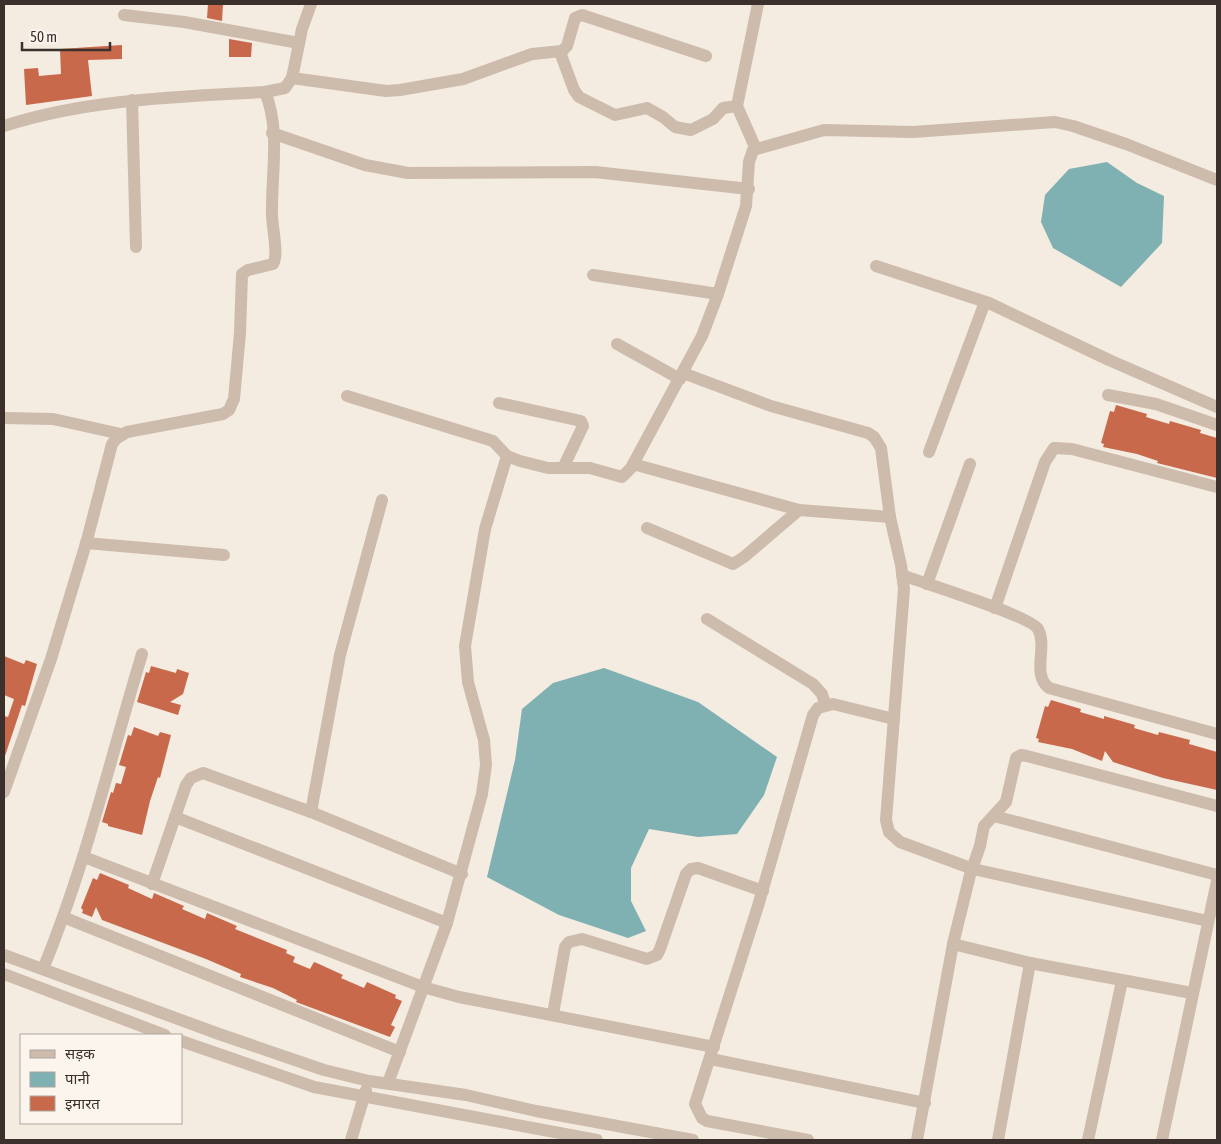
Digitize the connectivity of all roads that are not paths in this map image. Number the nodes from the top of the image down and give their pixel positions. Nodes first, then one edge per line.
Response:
1 (311, 4) edge
2 (758, 4) edge
3 (124, 15) dead end
4 (298, 43) junction
5 (560, 52) junction
6 (706, 56) dead end
7 (292, 78) junction
8 (265, 92) junction
9 (132, 100) junction
10 (737, 106) junction
11 (4, 126) edge
12 (272, 133) junction
13 (756, 149) junction
14 (1217, 180) edge
15 (749, 189) junction
16 (136, 247) dead end
17 (876, 266) dead end
18 (593, 275) dead end
19 (718, 294) junction
20 (985, 302) junction
21 (617, 344) dead end
22 (681, 376) junction
23 (1108, 394) dead end
24 (347, 396) dead end
25 (499, 403) dead end
26 (1217, 406) edge
27 (4, 418) edge
28 (1217, 424) edge
29 (121, 434) junction
30 (929, 452) dead end
31 (507, 456) junction
32 (634, 464) junction
33 (970, 464) dead end
34 (563, 468) junction
35 (1217, 487) edge
36 (382, 500) dead end
37 (799, 510) junction
38 (890, 517) junction
39 (647, 528) dead end
40 (86, 543) junction
41 (224, 555) dead end
42 (902, 575) junction
43 (927, 584) junction
44 (995, 608) junction
45 (707, 619) dead end
46 (142, 654) dead end
47 (825, 704) junction
48 (894, 719) junction
49 (1217, 734) edge
50 (4, 792) edge
51 (1217, 806) edge
52 (311, 812) junction
53 (994, 816) junction
54 (175, 817) junction
55 (84, 857) junction
56 (973, 869) junction
57 (462, 874) junction
58 (1217, 875) edge
59 (1217, 881) edge
60 (152, 884) junction
61 (763, 891) junction
62 (63, 918) junction
63 (1208, 921) junction
64 (447, 922) junction
65 (954, 944) junction
66 (4, 955) edge
67 (1030, 963) junction
68 (43, 969) junction
69 (4, 974) edge
70 (1122, 981) junction
71 (423, 987) junction
72 (1192, 993) junction
73 (553, 1014) junction
74 (162, 1034) edge
75 (182, 1041) edge
76 (400, 1052) junction
77 (713, 1053) junction
78 (369, 1080) junction
79 (388, 1083) junction
80 (364, 1098) junction
81 (925, 1103) junction
82 (351, 1140) edge
83 (597, 1140) edge
84 (693, 1140) edge
85 (808, 1140) edge
86 (918, 1140) edge
87 (998, 1140) edge
88 (1088, 1140) edge
89 (1162, 1140) edge

1 - 4 street
2 - 10 street
3 - 4 street
4 - 7 street
5 - 6 street
5 - 7 street
5 - 10 street
7 - 8 street
8 - 9 street
8 - 12 street
9 - 11 street
9 - 16 street
10 - 13 street
12 - 15 street
12 - 29 street
13 - 14 street
13 - 15 street
15 - 19 street
17 - 20 street
18 - 19 street
19 - 22 street
20 - 26 street
20 - 30 street
21 - 22 street
22 - 32 street
22 - 38 street
23 - 28 street
24 - 31 street
25 - 34 street
27 - 29 street
29 - 40 street
31 - 34 street
31 - 57 street
32 - 34 street
32 - 37 street
33 - 43 street
35 - 44 street
36 - 52 street
37 - 38 street
37 - 39 street
38 - 42 street
40 - 41 street
40 - 50 street
42 - 43 street
42 - 48 street
43 - 44 street
44 - 49 street
45 - 47 street
46 - 55 street
47 - 48 street
47 - 61 street
48 - 56 street
51 - 53 street
52 - 54 street
52 - 57 street
53 - 56 street
53 - 58 street
54 - 60 street
54 - 64 street
55 - 60 street
55 - 62 street
56 - 63 street
56 - 65 street
57 - 64 street
59 - 63 street
60 - 71 street
61 - 73 street
61 - 77 street
62 - 68 street
62 - 76 street
63 - 72 street
64 - 71 street
65 - 67 street
65 - 81 street
66 - 68 street
67 - 70 street
67 - 87 street
68 - 78 street
69 - 74 street
70 - 72 street
70 - 88 street
71 - 73 street
71 - 76 street
72 - 89 street
73 - 77 street
75 - 80 street
76 - 79 street
77 - 81 street
77 - 85 street
78 - 79 street
78 - 80 street
79 - 84 street
80 - 82 street
80 - 83 street
81 - 86 street

